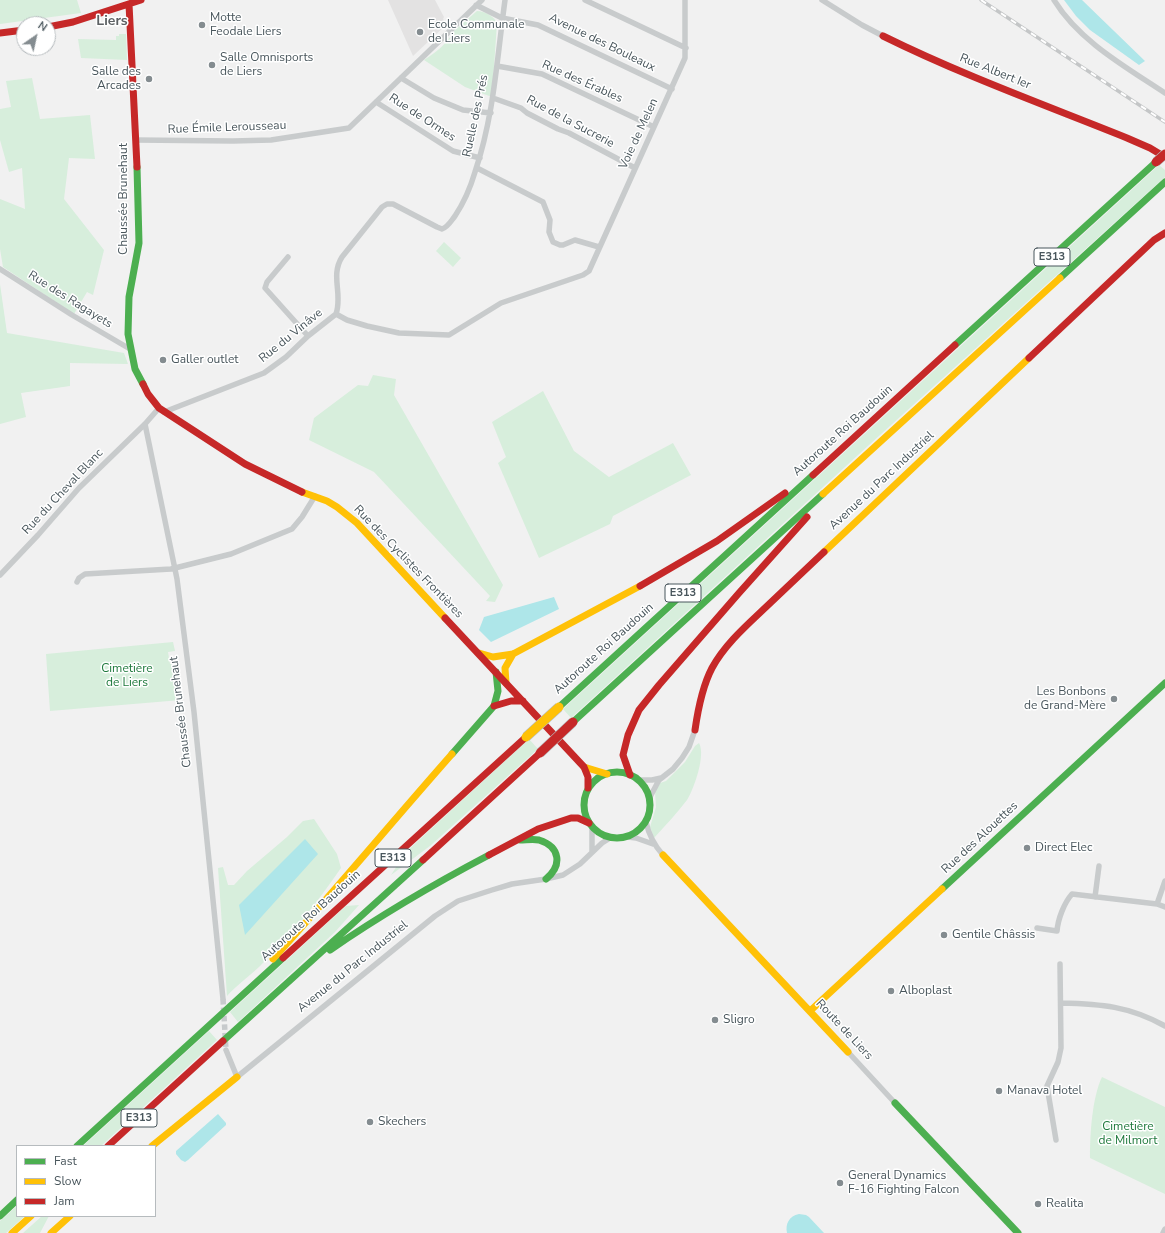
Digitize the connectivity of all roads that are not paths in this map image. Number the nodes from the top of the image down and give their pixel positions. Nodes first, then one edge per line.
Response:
1 (141, 0) edge
2 (482, 0) edge
3 (504, 0) edge
4 (585, 0) edge
5 (685, 0) edge
6 (822, 0) edge
7 (1054, 0) edge
8 (129, 4) junction
9 (476, 5) junction
10 (502, 18) junction
11 (56, 25) edge
12 (16, 31) edge
13 (0, 33) edge
14 (883, 36) joint
15 (686, 48) junction
16 (498, 66) junction
17 (401, 78) junction
18 (672, 89) junction
19 (1165, 93) edge
20 (493, 98) junction
21 (376, 102) junction
22 (491, 113) junction
23 (654, 127) junction
24 (136, 140) junction
25 (1165, 155) edge
26 (480, 158) junction
27 (477, 168) junction
28 (636, 168) junction
29 (1165, 182) edge
30 (1165, 233) edge
31 (599, 247) junction
32 (288, 257) dead end
33 (0, 269) edge
34 (588, 271) joint
35 (336, 314) junction
36 (308, 336) junction
37 (130, 349) junction
38 (161, 410) junction
39 (145, 424) junction
40 (807, 480) junction
41 (315, 496) junction
42 (817, 500) junction
43 (175, 568) junction
44 (0, 575) edge
45 (76, 582) dead end
46 (479, 653) junction
47 (513, 654) junction
48 (496, 672) junction
49 (506, 683) junction
50 (1165, 683) edge
51 (523, 701) junction
52 (494, 706) junction
53 (695, 730) joint
54 (584, 767) junction
55 (607, 774) junction
56 (630, 775) junction
57 (662, 778) junction
58 (639, 780) junction
59 (588, 788) junction
60 (650, 796) junction
61 (646, 822) junction
62 (591, 825) junction
63 (628, 837) junction
64 (610, 838) junction
65 (516, 840) junction
66 (653, 844) junction
67 (592, 852) junction
68 (663, 855) joint
69 (1099, 866) dead end
70 (546, 879) junction
71 (1165, 881) edge
72 (1095, 897) junction
73 (1157, 904) junction
74 (1165, 907) edge
75 (1037, 928) dead end
76 (317, 955) junction
77 (1060, 964) dead end
78 (259, 979) junction
79 (223, 999) tunnel mouth
80 (1061, 1003) junction
81 (810, 1011) junction
82 (1165, 1026) edge
83 (226, 1050) tunnel mouth
84 (848, 1052) joint
85 (236, 1077) junction
86 (895, 1103) joint
87 (1056, 1140) dead end
88 (78, 1145) edge
89 (109, 1145) edge
90 (153, 1145) edge
91 (16, 1201) edge
92 (0, 1216) edge
93 (30, 1217) edge
94 (69, 1217) edge
95 (1165, 1229) edge
96 (12, 1233) edge
97 (51, 1233) edge
98 (1018, 1233) edge
99 (1163, 1233) edge

1 - 8 main road
2 - 9 street, Rue Émile Lerousseau
3 - 10 street, Ruelle des Prés
4 - 15 street
5 - 15 street, Voie de Melen
6 - 14 street, Rue Albert Ier
7 - 19 street
8 - 11 main road
8 - 24 main road, Chaussée Brunehaut
9 - 10 street, Avenue des Bouleaux
9 - 17 street, Rue Émile Lerousseau
10 - 16 street, Ruelle des Prés
10 - 18 street, Avenue des Bouleaux
12 - 13 main road
14 - 25 main road, Rue Albert Ier
15 - 18 street, Voie de Melen
16 - 20 street, Ruelle des Prés
16 - 23 street, Rue des Érables
17 - 21 street, Rue Émile Lerousseau
17 - 22 street
18 - 23 street, Voie de Melen
20 - 22 street, Ruelle des Prés
20 - 28 street, Rue de la Sucrerie
21 - 24 street, Rue Émile Lerousseau
21 - 26 street, Rue de Ormes
22 - 26 street, Ruelle des Prés
23 - 28 street, Voie de Melen
24 - 37 main road, Chaussée Brunehaut
25 - 40 main road, Autoroute Roi Baudouin / E313, bridge
26 - 27 street, Ruelle des Prés
27 - 31 street
27 - 35 street, Ruelle des Prés
28 - 31 street, Voie de Melen
29 - 42 main road, E313
30 - 53 main road, Avenue du Parc Industriel
31 - 34 street, Voie de Melen
32 - 36 street
33 - 37 street, Rue des Ragayets
34 - 35 street, Rue du Vinâve
35 - 36 street, Rue du Vinâve
36 - 38 street, Rue du Vinâve
37 - 38 main road, Chaussée Brunehaut
38 - 39 street, Rue du Cheval Blanc
38 - 41 main road, Rue des Cyclistes Frontières
39 - 43 street, Chaussée Brunehaut
39 - 44 street, Rue du Cheval Blanc
40 - 47 main road
40 - 78 main road, Autoroute Roi Baudouin / E313, bridge
41 - 43 street
41 - 46 main road, Rue des Cyclistes Frontières
42 - 56 main road
42 - 76 main road, E313, bridge
43 - 45 street
43 - 79 street, Chaussée Brunehaut
46 - 47 main road
46 - 48 main road, Rue des Cyclistes Frontières
47 - 49 main road
48 - 49 main road, Rue des Cyclistes Frontières
48 - 52 main road
49 - 51 main road, Rue des Cyclistes Frontières
50 - 81 main road, Rue des Alouettes
51 - 52 main road
51 - 54 main road, Rue des Cyclistes Frontières
52 - 78 main road
53 - 57 street, Avenue du Parc Industriel
54 - 55 main road, Rue des Cyclistes Frontières
54 - 59 main road
55 - 56 main road
55 - 59 main road
56 - 58 main road
57 - 58 street
57 - 60 street, Avenue du Parc Industriel
58 - 60 main road
59 - 62 main road
60 - 61 main road
61 - 63 main road
61 - 66 street, Route de Liers
62 - 64 main road
62 - 65 main road
62 - 67 street
63 - 64 main road
63 - 66 street, Route de Liers
64 - 67 street, Avenue du Parc Industriel
65 - 70 main road
65 - 76 main road
66 - 68 street, Route de Liers
67 - 70 street, Avenue du Parc Industriel
68 - 81 main road, Route de Liers
69 - 72 street
70 - 85 street, Avenue du Parc Industriel
71 - 73 street
72 - 73 street
72 - 75 street
73 - 74 street
76 - 89 main road, E313
77 - 80 street
78 - 88 main road, Autoroute Roi Baudouin / E313
80 - 82 street
80 - 87 street
81 - 84 main road, Route de Liers
83 - 85 street
84 - 86 street, Route de Liers
85 - 90 main road, Avenue du Parc Industriel
86 - 98 main road, Route de Liers
91 - 92 main road
93 - 96 main road
94 - 97 main road
95 - 99 street

